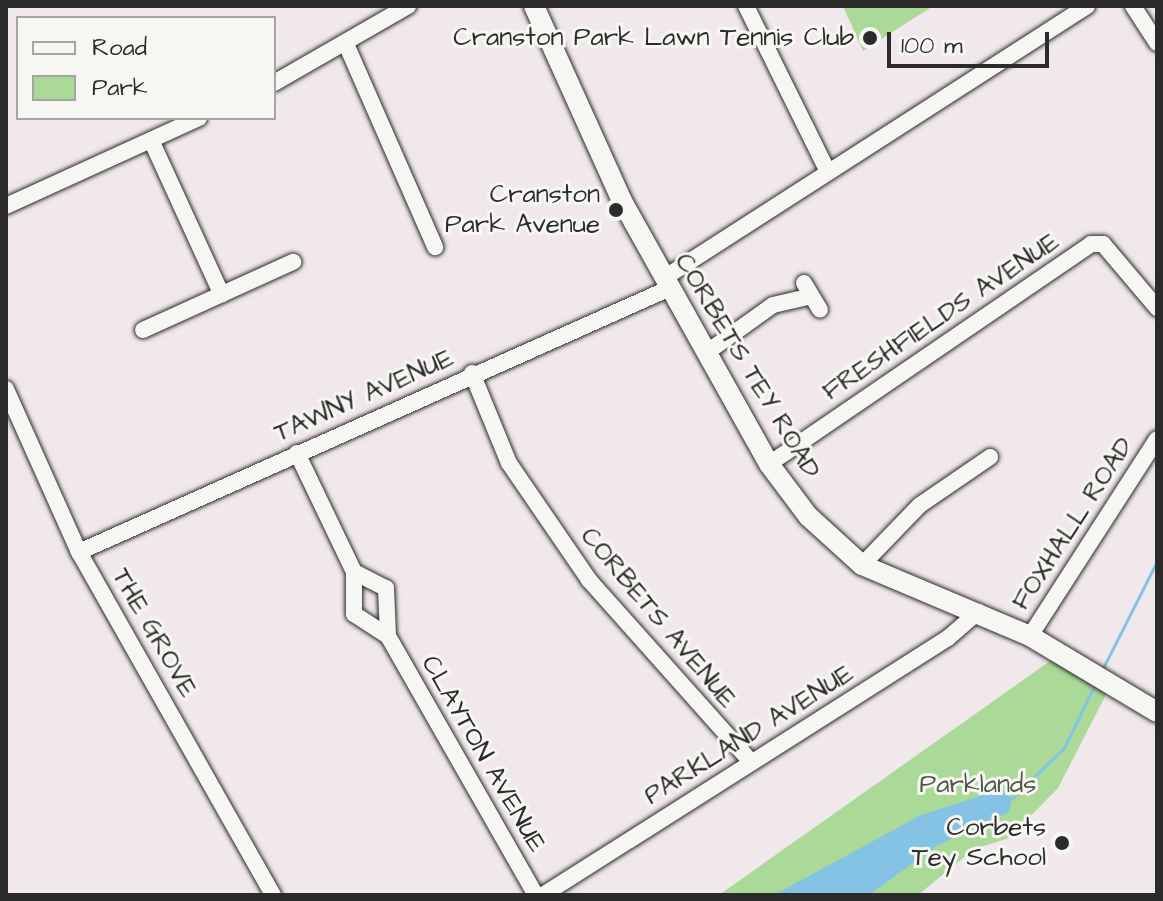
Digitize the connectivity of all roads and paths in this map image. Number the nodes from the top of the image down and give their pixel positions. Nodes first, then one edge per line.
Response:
1 (408, 6) edge
2 (534, 6) edge
3 (746, 6) edge
4 (1087, 6) edge
5 (1133, 6) edge
6 (1157, 43) edge
7 (346, 44) junction
8 (276, 82) edge
9 (195, 120) edge
10 (151, 140) junction
11 (828, 172) junction
12 (6, 206) edge
13 (435, 247) dead end
14 (293, 262) dead end
15 (667, 283) junction
16 (222, 295) junction
17 (812, 296) dead end
18 (1157, 308) edge
19 (143, 330) dead end
20 (706, 353) junction
21 (472, 373) junction
22 (6, 389) edge
23 (1157, 439) edge
24 (297, 453) junction
25 (990, 457) dead end
26 (769, 464) junction
27 (79, 552) junction
28 (862, 565) junction
29 (354, 572) junction
30 (978, 612) junction
31 (388, 636) junction
32 (1030, 636) junction
33 (1157, 712) edge
34 (750, 761) junction
35 (273, 895) edge
36 (536, 895) edge
37 (543, 895) edge

1 - 7 street
2 - 15 main road, CORBETS TEY ROAD
3 - 11 street
4 - 11 street
5 - 6 street
7 - 8 street
7 - 13 street
9 - 10 street
10 - 12 street
10 - 16 street
11 - 15 street
14 - 16 street
15 - 20 main road, CORBETS TEY ROAD
15 - 21 street, TAWNY AVENUE
16 - 19 street
17 - 20 street
18 - 26 street, FRESHFIELDS AVENUE
20 - 26 main road, CORBETS TEY ROAD
21 - 24 street, TAWNY AVENUE
21 - 34 street, CORBETS AVENUE
22 - 27 street, THE GROVE
23 - 32 street, FOXHALL ROAD
24 - 27 street, TAWNY AVENUE
24 - 29 street, CLAYTON AVENUE
25 - 28 street
26 - 28 main road, CORBETS TEY ROAD
27 - 35 street, THE GROVE
28 - 30 main road, CORBETS TEY ROAD
29 - 31 street, CLAYTON AVENUE
29 - 31 street, CLAYTON AVENUE
30 - 32 main road, CORBETS TEY ROAD
30 - 34 street, PARKLAND AVENUE
31 - 36 street, CLAYTON AVENUE
32 - 33 main road, CORBETS TEY ROAD
34 - 37 street, PARKLAND AVENUE

